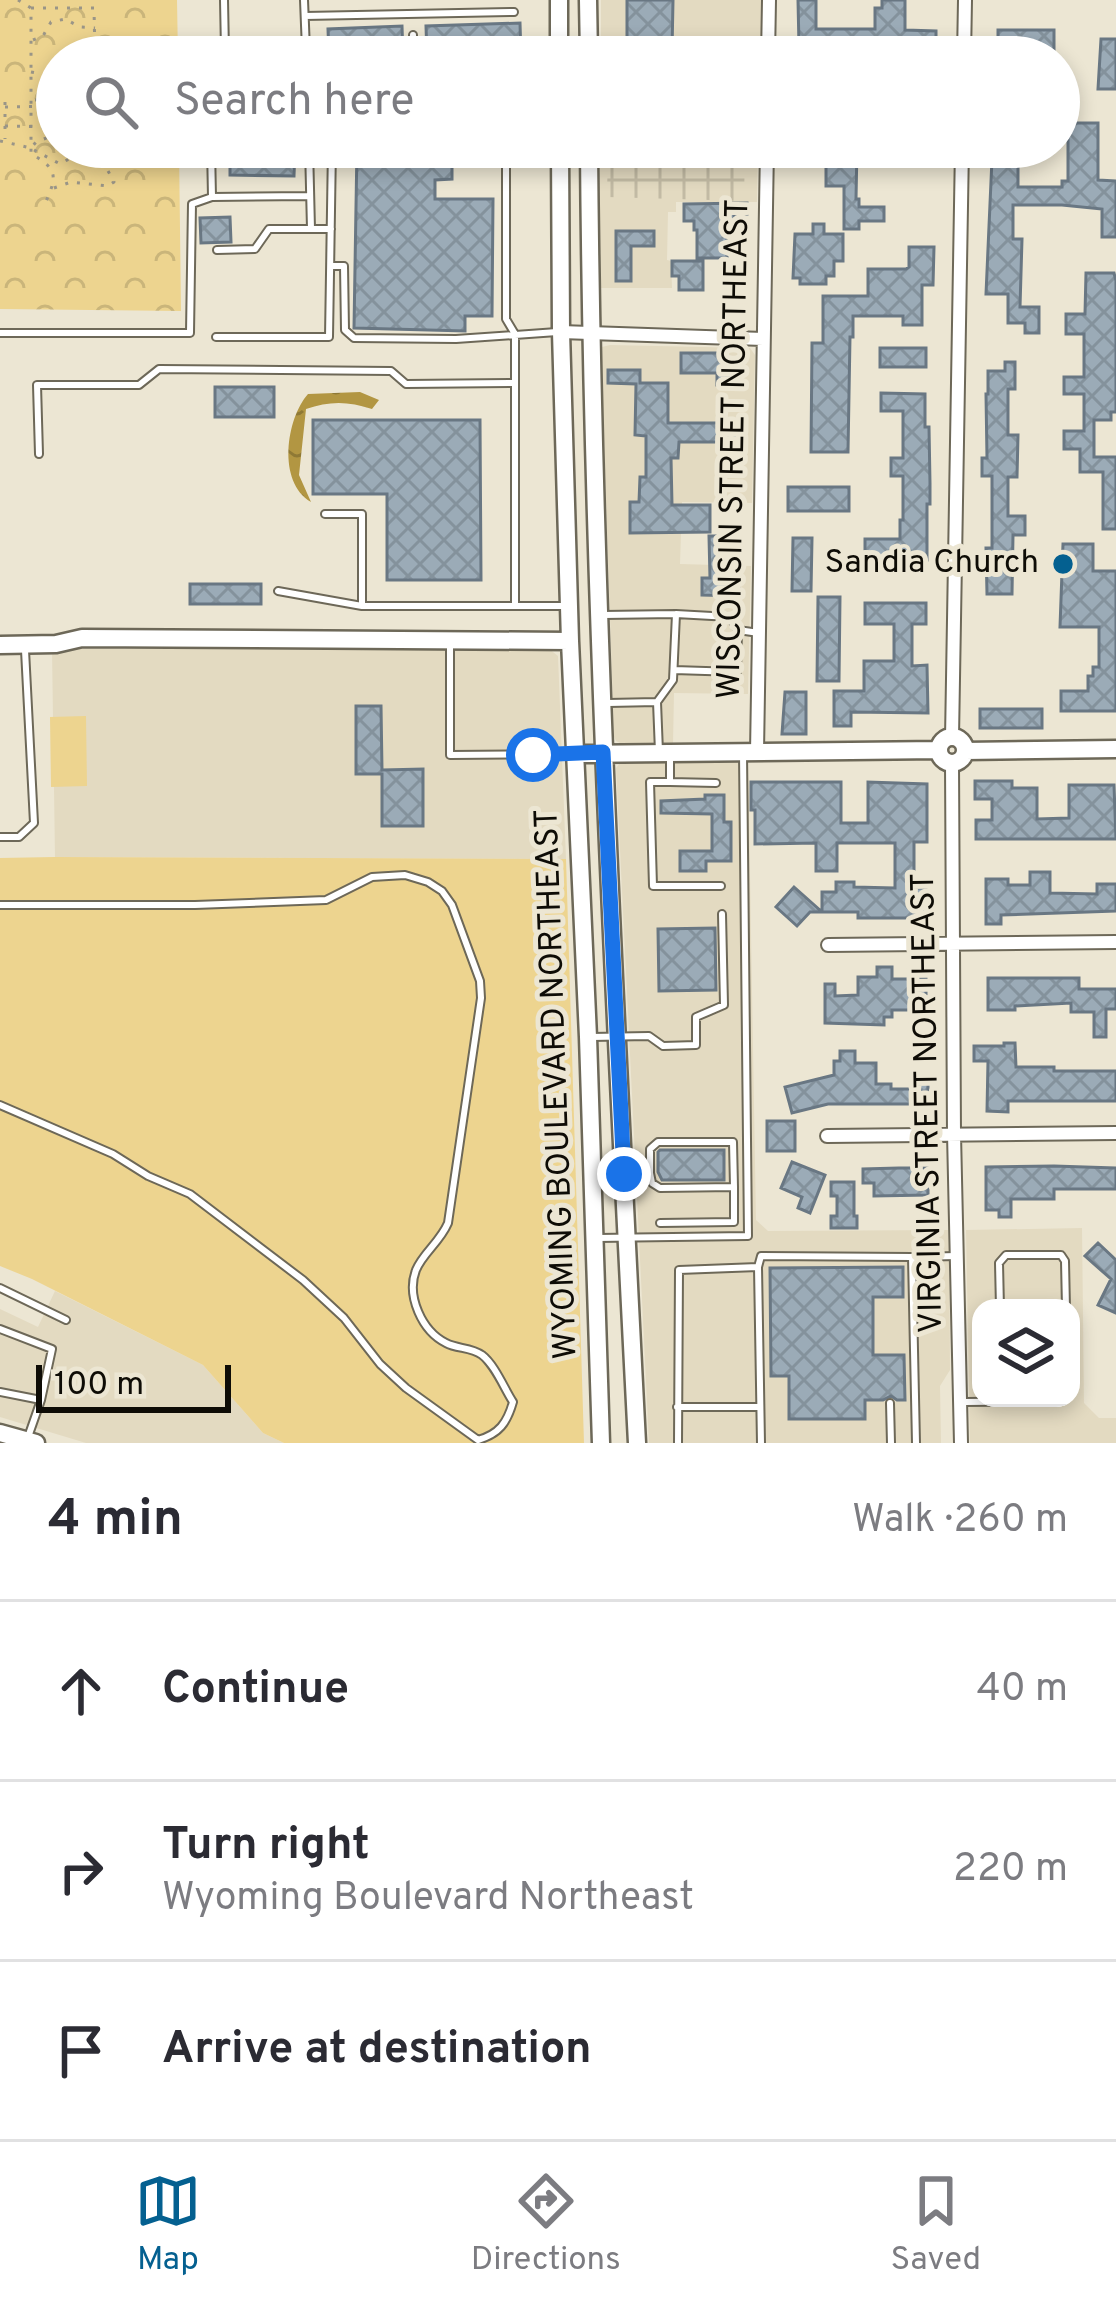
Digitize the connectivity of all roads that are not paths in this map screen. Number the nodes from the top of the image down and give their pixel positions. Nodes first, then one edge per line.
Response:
1 (224, 0) edge
2 (304, 0) edge
3 (559, 0) edge
4 (588, 0) edge
5 (770, 0) edge
6 (965, 0) edge
7 (514, 13) dead end
8 (305, 16) junction
9 (225, 36) edge
10 (306, 36) edge
11 (559, 36) edge
12 (589, 36) edge
13 (769, 36) edge
14 (964, 36) edge
15 (211, 168) edge
16 (309, 168) edge
17 (332, 168) edge
18 (506, 168) edge
19 (560, 168) edge
20 (589, 168) edge
21 (766, 168) edge
22 (962, 168) edge
23 (310, 196) junction
24 (212, 197) junction
25 (310, 230) junction
26 (331, 230) junction
27 (217, 250) dead end
28 (331, 266) junction
29 (560, 332) junction
30 (0, 333) edge
31 (514, 334) junction
32 (590, 334) junction
33 (216, 337) dead end
34 (763, 339) junction
35 (515, 383) junction
36 (39, 454) dead end
37 (326, 514) dead end
38 (278, 591) dead end
39 (362, 606) junction
40 (515, 606) junction
41 (568, 606) junction
42 (676, 614) junction
43 (599, 615) junction
44 (738, 630) junction
45 (759, 633) junction
46 (450, 640) junction
47 (570, 641) junction
48 (0, 645) edge
49 (25, 645) junction
50 (673, 670) junction
51 (657, 702) junction
52 (602, 704) junction
53 (1116, 749) edge
54 (952, 750) junction
55 (603, 752) junction
56 (664, 752) junction
57 (750, 752) junction
58 (575, 754) junction
59 (670, 782) junction
60 (716, 783) dead end
61 (0, 837) edge
62 (721, 886) dead end
63 (0, 904) edge
64 (722, 914) dead end
65 (1116, 942) edge
66 (952, 944) junction
67 (827, 946) dead end
68 (588, 1037) junction
69 (618, 1037) junction
70 (0, 1105) edge
71 (1116, 1132) edge
72 (954, 1134) junction
73 (827, 1136) dead end
74 (650, 1173) junction
75 (624, 1174) junction
76 (734, 1187) junction
77 (660, 1223) dead end
78 (593, 1238) junction
79 (627, 1238) junction
80 (957, 1256) junction
81 (912, 1257) junction
82 (758, 1267) junction
83 (0, 1288) edge
84 (1000, 1299) edge
85 (1066, 1299) edge
86 (66, 1320) dead end
87 (0, 1329) edge
88 (0, 1391) edge
89 (41, 1400) junction
90 (972, 1401) edge
91 (960, 1402) junction
92 (890, 1403) dead end
93 (677, 1407) junction
94 (760, 1407) junction
95 (0, 1433) edge
96 (30, 1442) edge
97 (601, 1443) edge
98 (637, 1443) edge
99 (677, 1443) edge
100 (761, 1443) edge
101 (891, 1443) edge
102 (916, 1443) edge
103 (961, 1443) edge

1 - 9 lane
2 - 8 lane
3 - 11 main road
4 - 12 main road
5 - 13 street
6 - 14 street
7 - 8 lane
8 - 10 lane
15 - 24 lane
16 - 23 lane
17 - 26 lane
18 - 31 lane
19 - 29 main road, WYOMING BOULEVARD NORTHEAST
20 - 32 main road, WYOMING BOULEVARD NORTHEAST
21 - 34 street, WISCONSIN STREET NORTHEAST
22 - 54 street, VIRGINIA STREET NORTHEAST
23 - 24 lane
23 - 25 lane
24 - 30 lane
25 - 26 lane
25 - 27 lane
26 - 28 lane
28 - 31 lane
28 - 33 lane
29 - 31 lane
29 - 32 street
29 - 41 main road, WYOMING BOULEVARD NORTHEAST
31 - 35 lane
32 - 34 street
32 - 43 main road, WYOMING BOULEVARD NORTHEAST
34 - 45 street, WISCONSIN STREET NORTHEAST
35 - 36 lane
35 - 40 lane
37 - 39 lane
38 - 39 lane
39 - 40 lane
40 - 41 lane
41 - 47 main road, WYOMING BOULEVARD NORTHEAST
42 - 43 lane
42 - 44 lane
42 - 50 lane
43 - 52 main road, WYOMING BOULEVARD NORTHEAST
44 - 45 lane
44 - 50 lane
45 - 57 street, WISCONSIN STREET NORTHEAST
46 - 47 main road
46 - 49 main road
46 - 58 lane
47 - 58 main road, WYOMING BOULEVARD NORTHEAST
48 - 49 main road
49 - 61 lane
50 - 51 lane
51 - 52 lane
51 - 56 lane
52 - 55 main road, WYOMING BOULEVARD NORTHEAST
53 - 54 main road
54 - 57 main road
54 - 66 street, VIRGINIA STREET NORTHEAST
55 - 56 main road
55 - 58 main road
55 - 69 main road, WYOMING BOULEVARD NORTHEAST
56 - 57 main road
56 - 59 lane
57 - 79 lane
58 - 68 main road, WYOMING BOULEVARD NORTHEAST
59 - 60 lane
59 - 62 lane
63 - 70 lane
64 - 69 lane
65 - 66 street
66 - 67 street
66 - 72 street, VIRGINIA STREET NORTHEAST
68 - 69 lane
68 - 78 main road, WYOMING BOULEVARD NORTHEAST
69 - 75 main road, WYOMING BOULEVARD NORTHEAST
71 - 72 street
72 - 73 street
72 - 80 street, VIRGINIA STREET NORTHEAST
74 - 75 lane
74 - 76 lane
74 - 76 lane
75 - 79 main road, WYOMING BOULEVARD NORTHEAST
76 - 77 lane
78 - 79 lane
78 - 97 main road, WYOMING BOULEVARD NORTHEAST
79 - 98 main road, WYOMING BOULEVARD NORTHEAST
80 - 81 lane
80 - 91 street, VIRGINIA STREET NORTHEAST
81 - 82 lane
81 - 102 lane
82 - 93 lane
82 - 94 lane
83 - 86 lane
84 - 85 lane
87 - 89 lane
88 - 89 lane
89 - 96 lane
90 - 91 lane
91 - 103 street, VIRGINIA STREET NORTHEAST
92 - 101 lane
93 - 94 lane
93 - 99 lane
94 - 100 lane
95 - 96 main road

